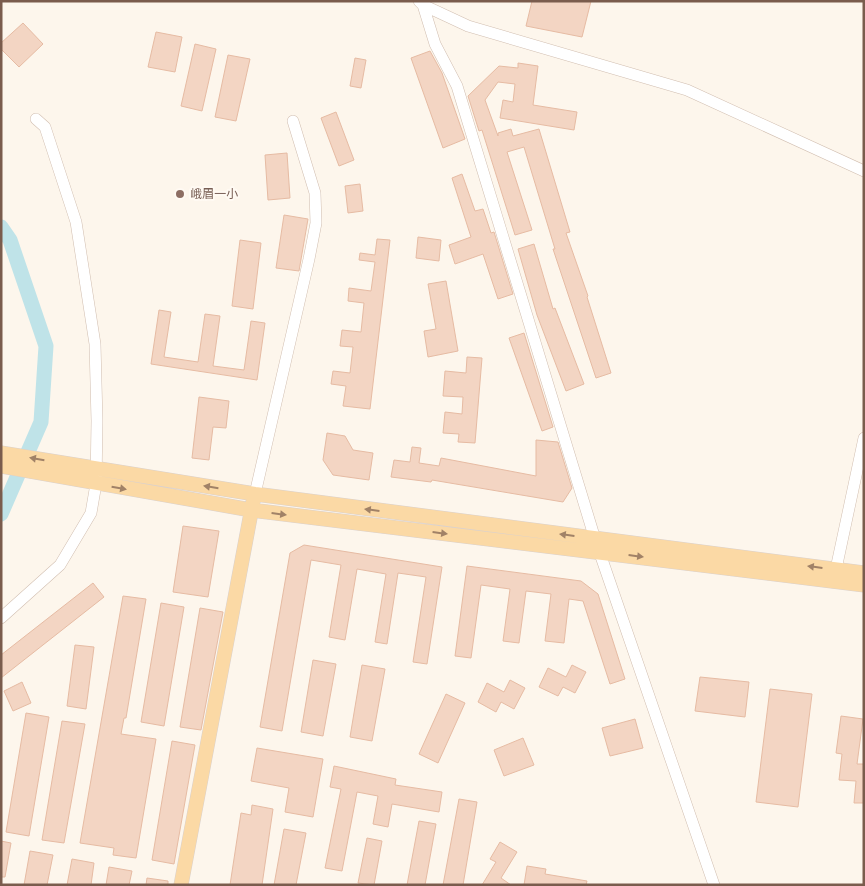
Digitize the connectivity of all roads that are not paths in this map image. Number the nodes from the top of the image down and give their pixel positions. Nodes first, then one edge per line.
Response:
1 (421, 3) edge
2 (36, 119) dead end
3 (293, 122) dead end
4 (864, 170) edge
5 (864, 438) edge
6 (1, 453) edge
7 (1, 466) edge
8 (96, 468) junction
9 (72, 472) junction
10 (96, 484) junction
11 (255, 494) junction
12 (251, 510) junction
13 (598, 545) junction
14 (836, 569) junction
15 (864, 572) edge
16 (864, 584) edge
17 (1, 618) edge
18 (181, 885) edge
19 (714, 885) edge

1 - 4 street
1 - 13 street
2 - 8 street
3 - 11 street
5 - 14 street
9 -> 6 main road
7 - 9 main road
8 - 9 main road
8 - 10 street
11 -> 8 main road
9 - 10 main road
10 -> 12 main road
10 - 17 street
11 - 12 main road
13 -> 11 main road
12 -> 13 main road
12 - 18 main road
14 -> 13 main road
13 -> 16 main road
13 - 19 street
14 - 15 main road

